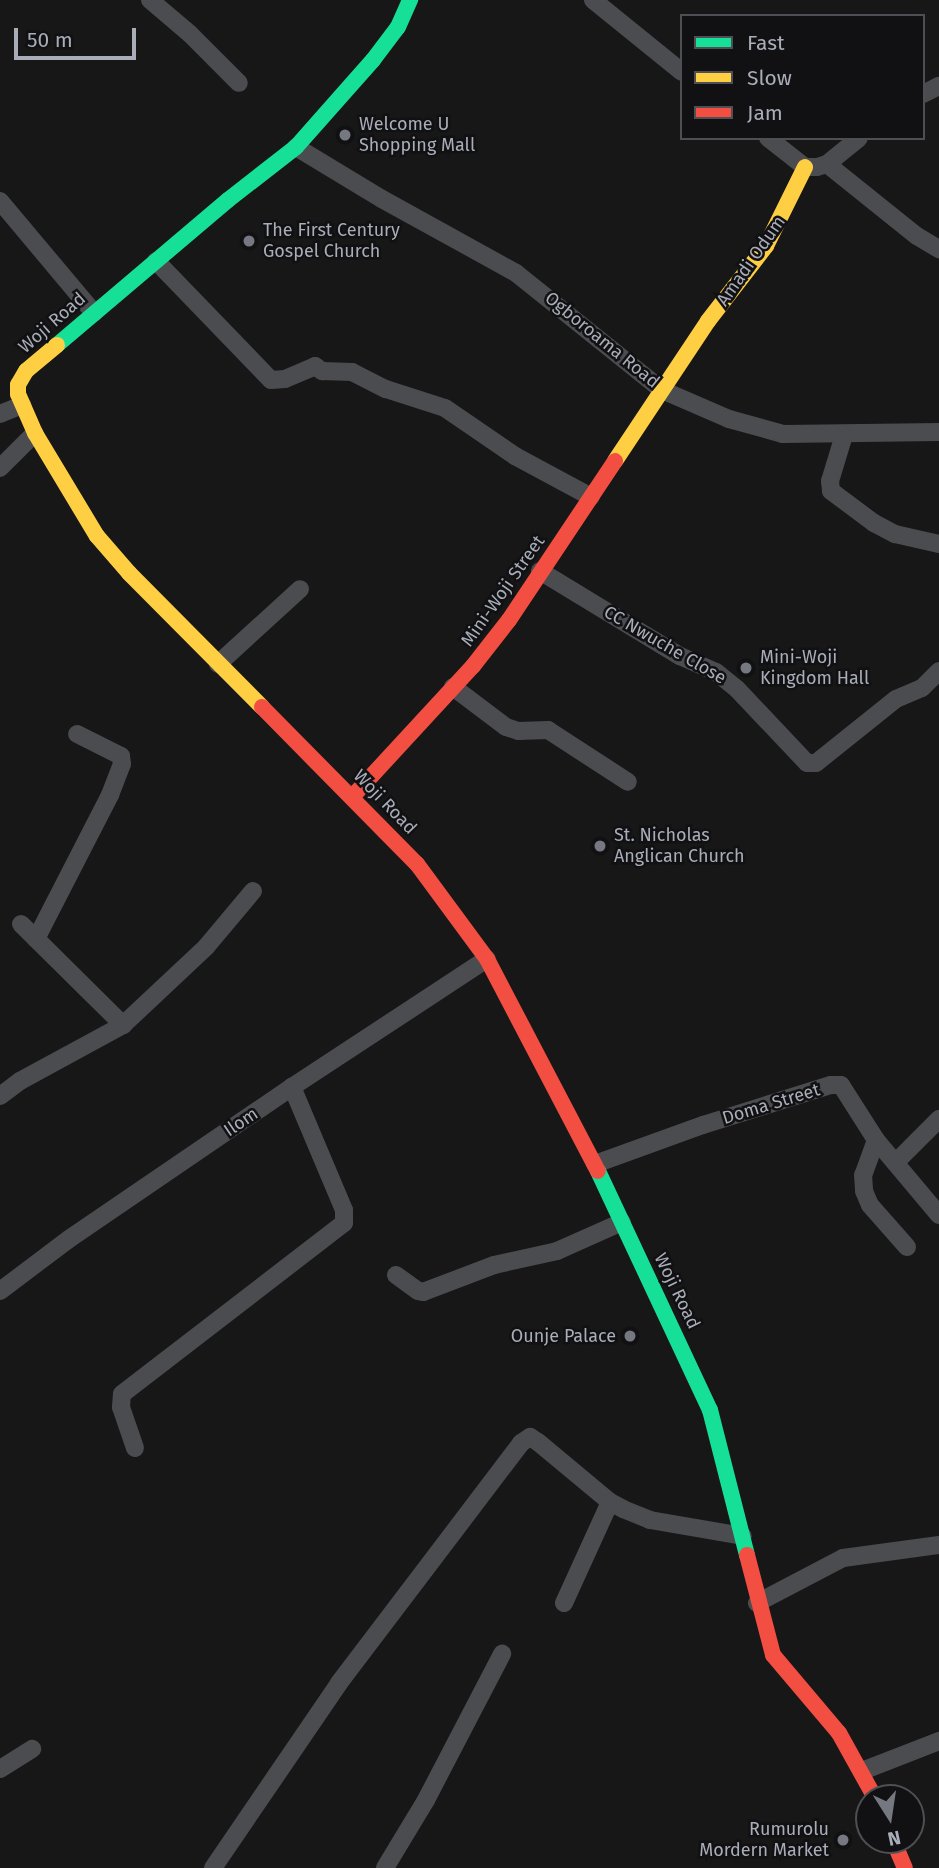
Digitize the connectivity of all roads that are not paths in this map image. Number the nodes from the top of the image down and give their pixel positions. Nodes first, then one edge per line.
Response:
1 (150, 0) edge
2 (593, 0) edge
3 (412, 1) edge
4 (680, 70) edge
5 (239, 83) dead end
6 (771, 140) edge
7 (857, 140) edge
8 (296, 147) junction
9 (827, 164) junction
10 (805, 167) junction
11 (0, 201) edge
12 (939, 249) edge
13 (156, 261) junction
14 (94, 313) junction
15 (662, 390) junction
16 (22, 405) junction
17 (0, 414) edge
18 (939, 432) edge
19 (35, 433) junction
20 (844, 435) junction
21 (0, 468) edge
22 (591, 497) junction
23 (939, 544) edge
24 (540, 571) junction
25 (300, 589) dead end
26 (218, 664) junction
27 (939, 671) edge
28 (453, 687) junction
29 (77, 734) dead end
30 (628, 782) dead end
31 (353, 796) junction
32 (253, 891) dead end
33 (22, 924) dead end
34 (36, 939) junction
35 (487, 959) junction
36 (123, 1025) junction
37 (292, 1087) junction
38 (0, 1096) edge
39 (939, 1119) edge
40 (876, 1140) junction
41 (896, 1163) junction
42 (595, 1164) junction
43 (939, 1215) edge
44 (622, 1222) junction
45 (907, 1247) dead end
46 (396, 1275) dead end
47 (0, 1291) edge
48 (135, 1448) dead end
49 (610, 1502) junction
50 (743, 1536) junction
51 (939, 1545) edge
52 (564, 1603) dead end
53 (758, 1603) junction
54 (502, 1654) dead end
55 (939, 1741) edge
56 (32, 1749) dead end
57 (0, 1769) edge
58 (862, 1771) junction
59 (868, 1784) edge
60 (214, 1868) edge
61 (385, 1868) edge

1 - 5 street
2 - 4 street
3 - 8 main road, Woji Road
6 - 10 street
7 - 9 street
8 - 13 main road, Woji Road
8 - 15 street, Ogboroama Road
9 - 10 street
9 - 12 street
10 - 15 main road, Amadi Odum
11 - 14 street
13 - 14 main road, Woji Road
13 - 22 street
14 - 16 main road, Woji Road
15 - 20 street, Ogboroama Road
15 - 22 main road, Mini-Woji Street
16 - 17 street
16 - 19 main road, Woji Road
18 - 20 street, Ogboroama Road
19 - 21 street
19 - 26 main road, Woji Road
20 - 23 street
22 - 24 main road, Mini-Woji Street
24 - 27 street, CC Nwuche Close
24 - 28 main road, Mini-Woji Street
25 - 26 street
26 - 31 main road, Woji Road
28 - 30 street
28 - 31 main road, Mini-Woji Street
29 - 34 street
31 - 35 main road, Woji Road
32 - 36 street
33 - 34 street
34 - 36 street
35 - 37 street, Ilom
35 - 42 main road, Woji Road
36 - 38 street
37 - 47 street, Ilom
37 - 48 street
39 - 41 street
40 - 41 street, Doma Street
40 - 42 street, Doma Street
40 - 45 street
41 - 43 street, Doma Street
42 - 44 main road, Woji Road
44 - 46 street
44 - 50 main road, Woji Road
49 - 50 street
49 - 52 street
49 - 60 street
50 - 53 main road, Woji Road
51 - 53 street
53 - 58 main road, Woji Road
54 - 61 street
55 - 58 street
56 - 57 street
58 - 59 main road, Woji Road

